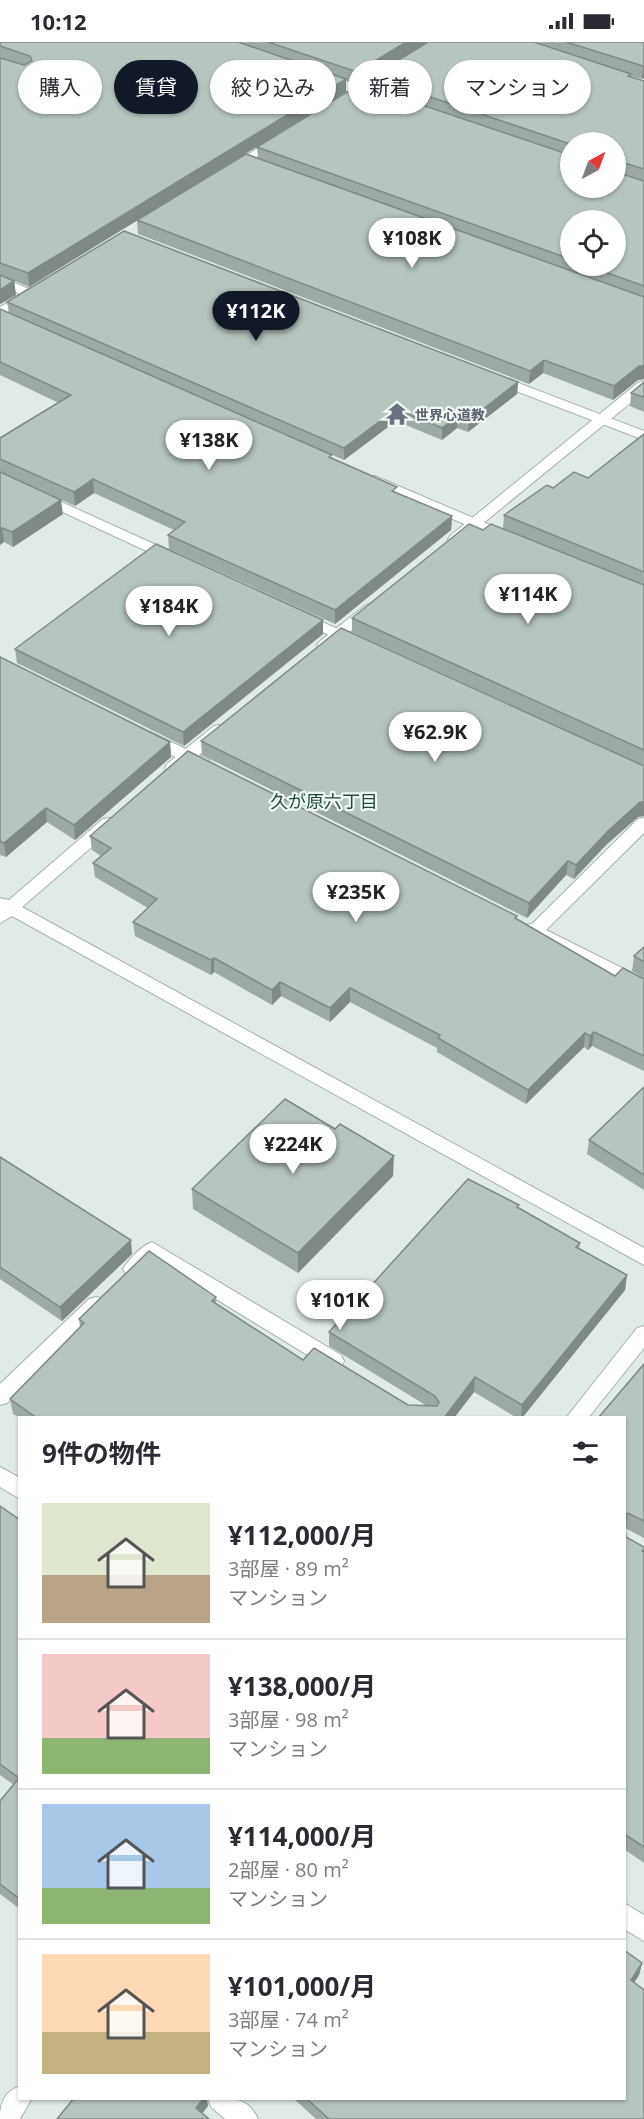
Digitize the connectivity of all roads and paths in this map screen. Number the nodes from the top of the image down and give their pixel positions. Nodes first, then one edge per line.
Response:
1 (284, 136) edge
2 (215, 179) edge
3 (0, 281) edge
4 (4, 316) edge
5 (481, 372) edge
6 (644, 385) edge
7 (602, 419) junction
8 (644, 436) edge
9 (366, 477) edge
10 (0, 478) edge
11 (474, 524) junction
12 (517, 542) edge
13 (447, 546) edge
14 (190, 566) edge
15 (383, 597) edge
16 (285, 610) edge
17 (338, 634) junction
18 (370, 649) edge
19 (311, 656) edge
20 (231, 720) edge
21 (135, 730) edge
22 (186, 756) junction
23 (218, 772) edge
24 (160, 778) edge
25 (117, 816) edge
26 (644, 823) edge
27 (4, 909) edge
28 (514, 920) edge
29 (535, 931) junction
30 (644, 986) edge
31 (644, 1257) edge
32 (644, 1334) edge
33 (355, 1374) edge
34 (0, 1397) edge
35 (578, 1416) edge
36 (0, 1476) edge
37 (18, 1489) edge
38 (626, 1916) edge
39 (644, 1929) edge
40 (19, 2100) edge
41 (222, 2100) edge
42 (4, 2119) edge
43 (245, 2119) edge

1 - 2 street
3 - 4 street
5 - 7 street
6 - 7 street
7 - 8 street
7 - 11 street
9 - 11 street
10 - 14 street
11 - 12 street
11 - 13 street
15 - 17 street
16 - 17 street
17 - 18 street
17 - 19 street
20 - 22 street
21 - 22 street
22 - 23 street
22 - 24 street
25 - 27 street
26 - 29 street
27 - 31 street
28 - 29 street
29 - 30 street
32 - 35 street
33 - 34 street
36 - 37 street
38 - 39 street
40 - 42 street
41 - 43 street

